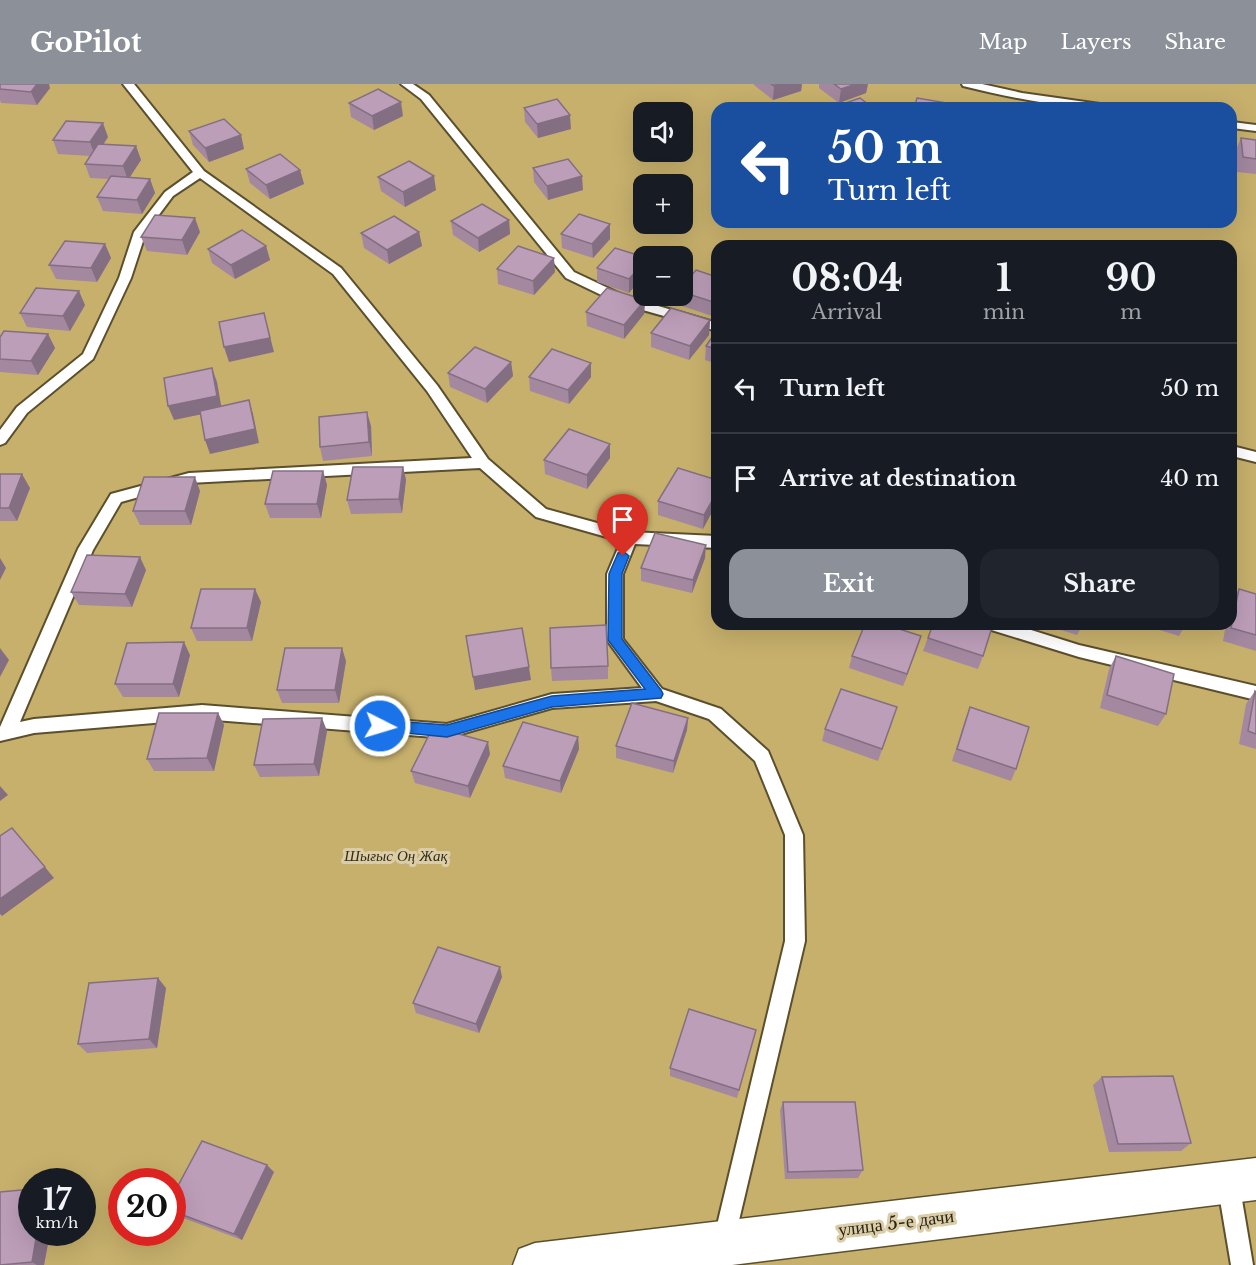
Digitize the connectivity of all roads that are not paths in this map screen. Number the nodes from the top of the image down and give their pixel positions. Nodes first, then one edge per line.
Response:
1 (128, 84) edge
2 (406, 84) edge
3 (968, 84) edge
4 (1064, 102) edge
5 (1237, 126) edge
6 (1256, 128) edge
7 (200, 173) junction
8 (711, 325) edge
9 (0, 440) edge
10 (1237, 452) edge
11 (1256, 457) edge
12 (483, 463) junction
13 (630, 538) junction
14 (711, 542) edge
15 (1011, 630) edge
16 (1256, 693) edge
17 (656, 694) junction
18 (3, 733) edge
19 (1242, 1180) edge
20 (723, 1244) junction
21 (629, 1260) edge
22 (535, 1265) edge
23 (1242, 1265) edge

1 - 7 lane
2 - 8 lane
3 - 4 lane
5 - 6 lane
7 - 9 lane
7 - 12 lane
10 - 11 lane
12 - 13 lane
12 - 18 lane
13 - 14 lane
13 - 17 lane
15 - 16 lane
17 - 18 lane
17 - 20 lane
19 - 20 street, улица 5-е дачи
19 - 23 lane
20 - 21 street, улица 5-е дачи
21 - 22 street, улица 5-е дачи

